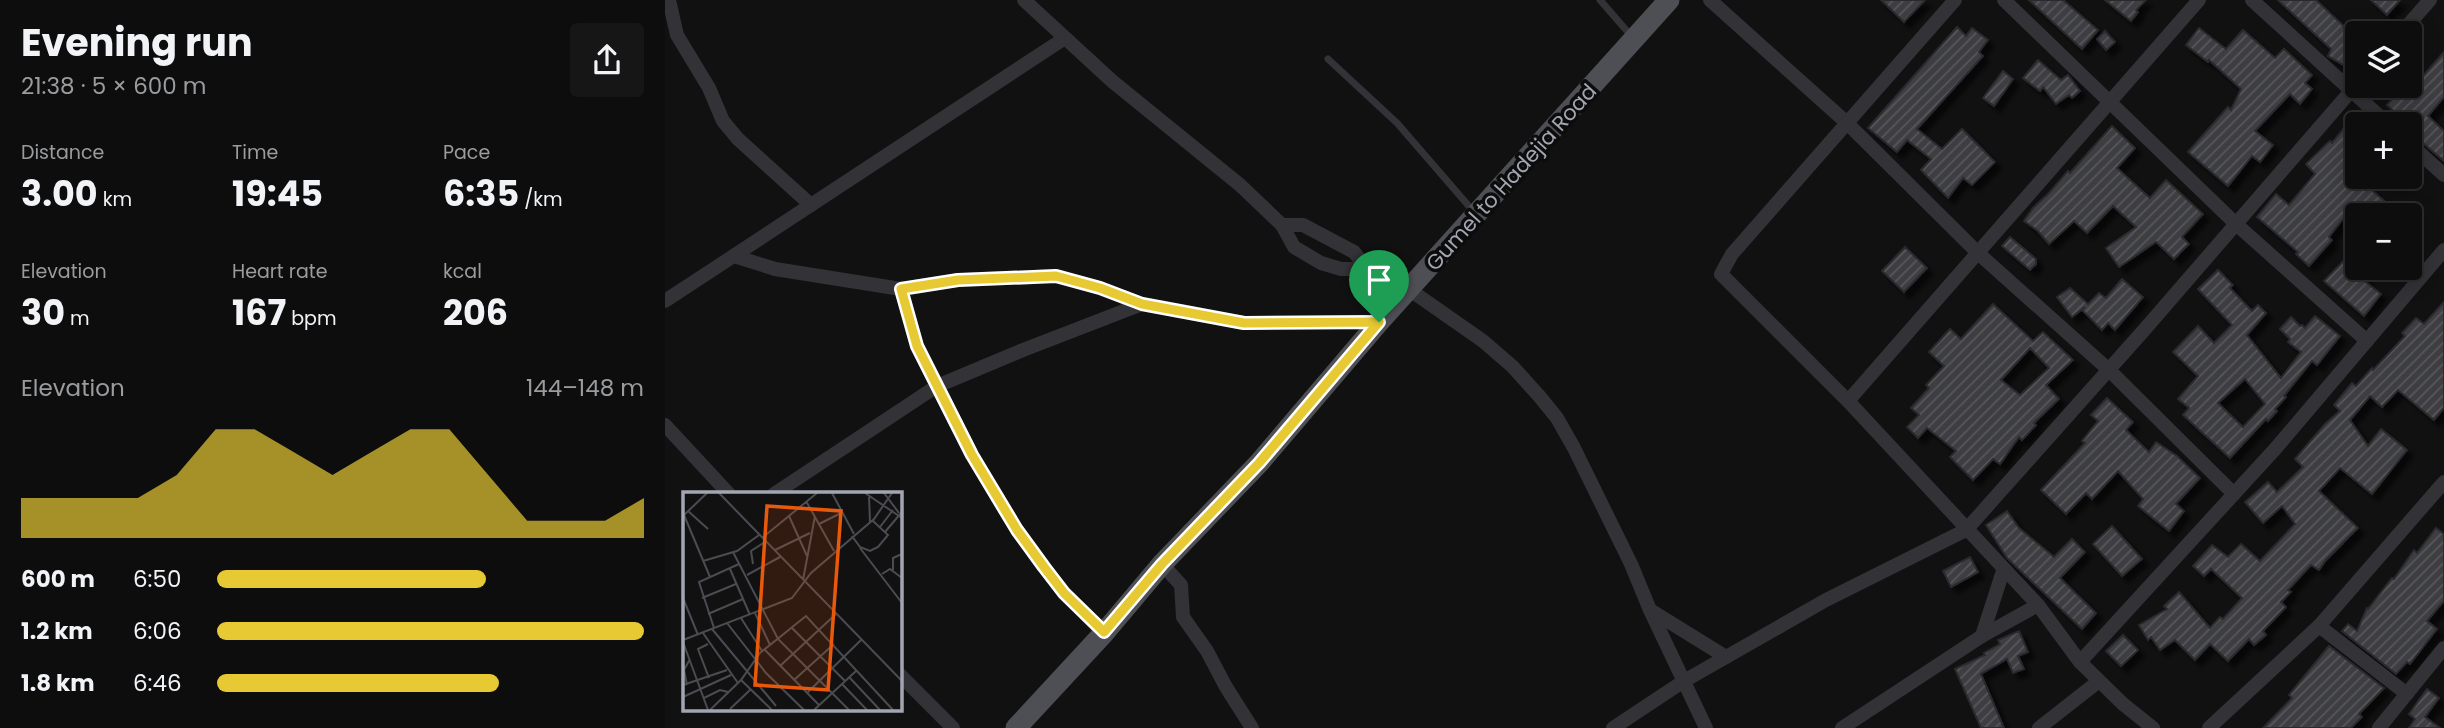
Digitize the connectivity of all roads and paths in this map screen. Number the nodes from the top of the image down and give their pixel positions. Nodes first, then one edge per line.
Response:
1 (669, 0) edge
2 (1024, 0) edge
3 (1600, 0) edge
4 (1669, 0) edge
5 (1710, 0) edge
6 (1955, 0) edge
7 (2004, 0) edge
8 (2199, 0) edge
9 (2252, 0) edge
10 (2430, 0) edge
11 (2412, 21) edge
12 (1065, 37) junction
13 (1633, 39) junction
14 (1328, 59) dead end
15 (2345, 79) edge
16 (2345, 97) edge
17 (2364, 98) edge
18 (2110, 102) junction
19 (2377, 112) edge
20 (1847, 123) junction
21 (2422, 155) edge
22 (2444, 175) edge
23 (811, 205) junction
24 (1477, 215) junction
25 (2236, 224) junction
26 (1282, 225) junction
27 (2444, 250) edge
28 (1978, 253) junction
29 (734, 256) junction
30 (1367, 269) junction
31 (901, 289) junction
32 (1410, 290) junction
33 (665, 301) edge
34 (1142, 304) junction
35 (1379, 322) junction
36 (2367, 341) junction
37 (2109, 370) junction
38 (937, 387) junction
39 (1848, 401) junction
40 (665, 425) edge
41 (2444, 482) edge
42 (728, 492) edge
43 (777, 492) edge
44 (2234, 494) junction
45 (1966, 530) junction
46 (1162, 564) junction
47 (2003, 571) junction
48 (2038, 605) junction
49 (1650, 610) junction
50 (2319, 626) junction
51 (1104, 632) junction
52 (1982, 636) junction
53 (2444, 648) edge
54 (1726, 657) junction
55 (2080, 662) junction
56 (901, 676) edge
57 (1684, 681) junction
58 (2099, 681) junction
59 (2407, 694) junction
60 (1019, 727) edge
61 (953, 728) edge
62 (1252, 728) edge
63 (1613, 728) edge
64 (1706, 728) edge
65 (1842, 728) edge
66 (2039, 728) edge
67 (2153, 728) edge
68 (2209, 728) edge
69 (2379, 728) edge

1 - 23 street
2 - 12 street
3 - 13 lane
4 - 13 main road, Gumel to Hadejia Road
5 - 20 street
6 - 20 street
7 - 18 street
8 - 18 street
9 - 15 street
10 - 11 street
12 - 23 street
12 - 26 street
13 - 24 main road, Gumel to Hadejia Road
14 - 24 lane
16 - 25 street
17 - 19 street
18 - 25 street
18 - 28 street
20 - 28 street
20 - 39 street
21 - 22 street
23 - 29 street
24 - 32 main road, Gumel to Hadejia Road
25 - 36 street
25 - 37 street
26 - 30 street
26 - 30 street
27 - 36 street
28 - 37 street
28 - 39 street
29 - 31 street
29 - 33 street
30 - 32 street
31 - 34 street
31 - 38 street
32 - 35 main road, Gumel to Hadejia Road
32 - 49 street
34 - 35 street
34 - 38 street
35 - 46 main road, Gumel to Hadejia Road
36 - 44 street
37 - 44 street
37 - 45 street
38 - 43 street
38 - 51 street
39 - 45 street
40 - 42 street
41 - 50 street
44 - 55 street
45 - 47 street
45 - 54 street
46 - 51 main road, Gumel to Hadejia Road
46 - 62 street
47 - 48 street
47 - 52 street
48 - 52 street
48 - 55 street
49 - 54 street
49 - 57 street
50 - 59 street
50 - 68 street
51 - 60 main road, Gumel to Hadejia Road
52 - 65 street
53 - 59 street
54 - 57 street
55 - 58 street
56 - 61 street
57 - 63 street
57 - 64 street
58 - 66 street
58 - 67 street
59 - 69 street

